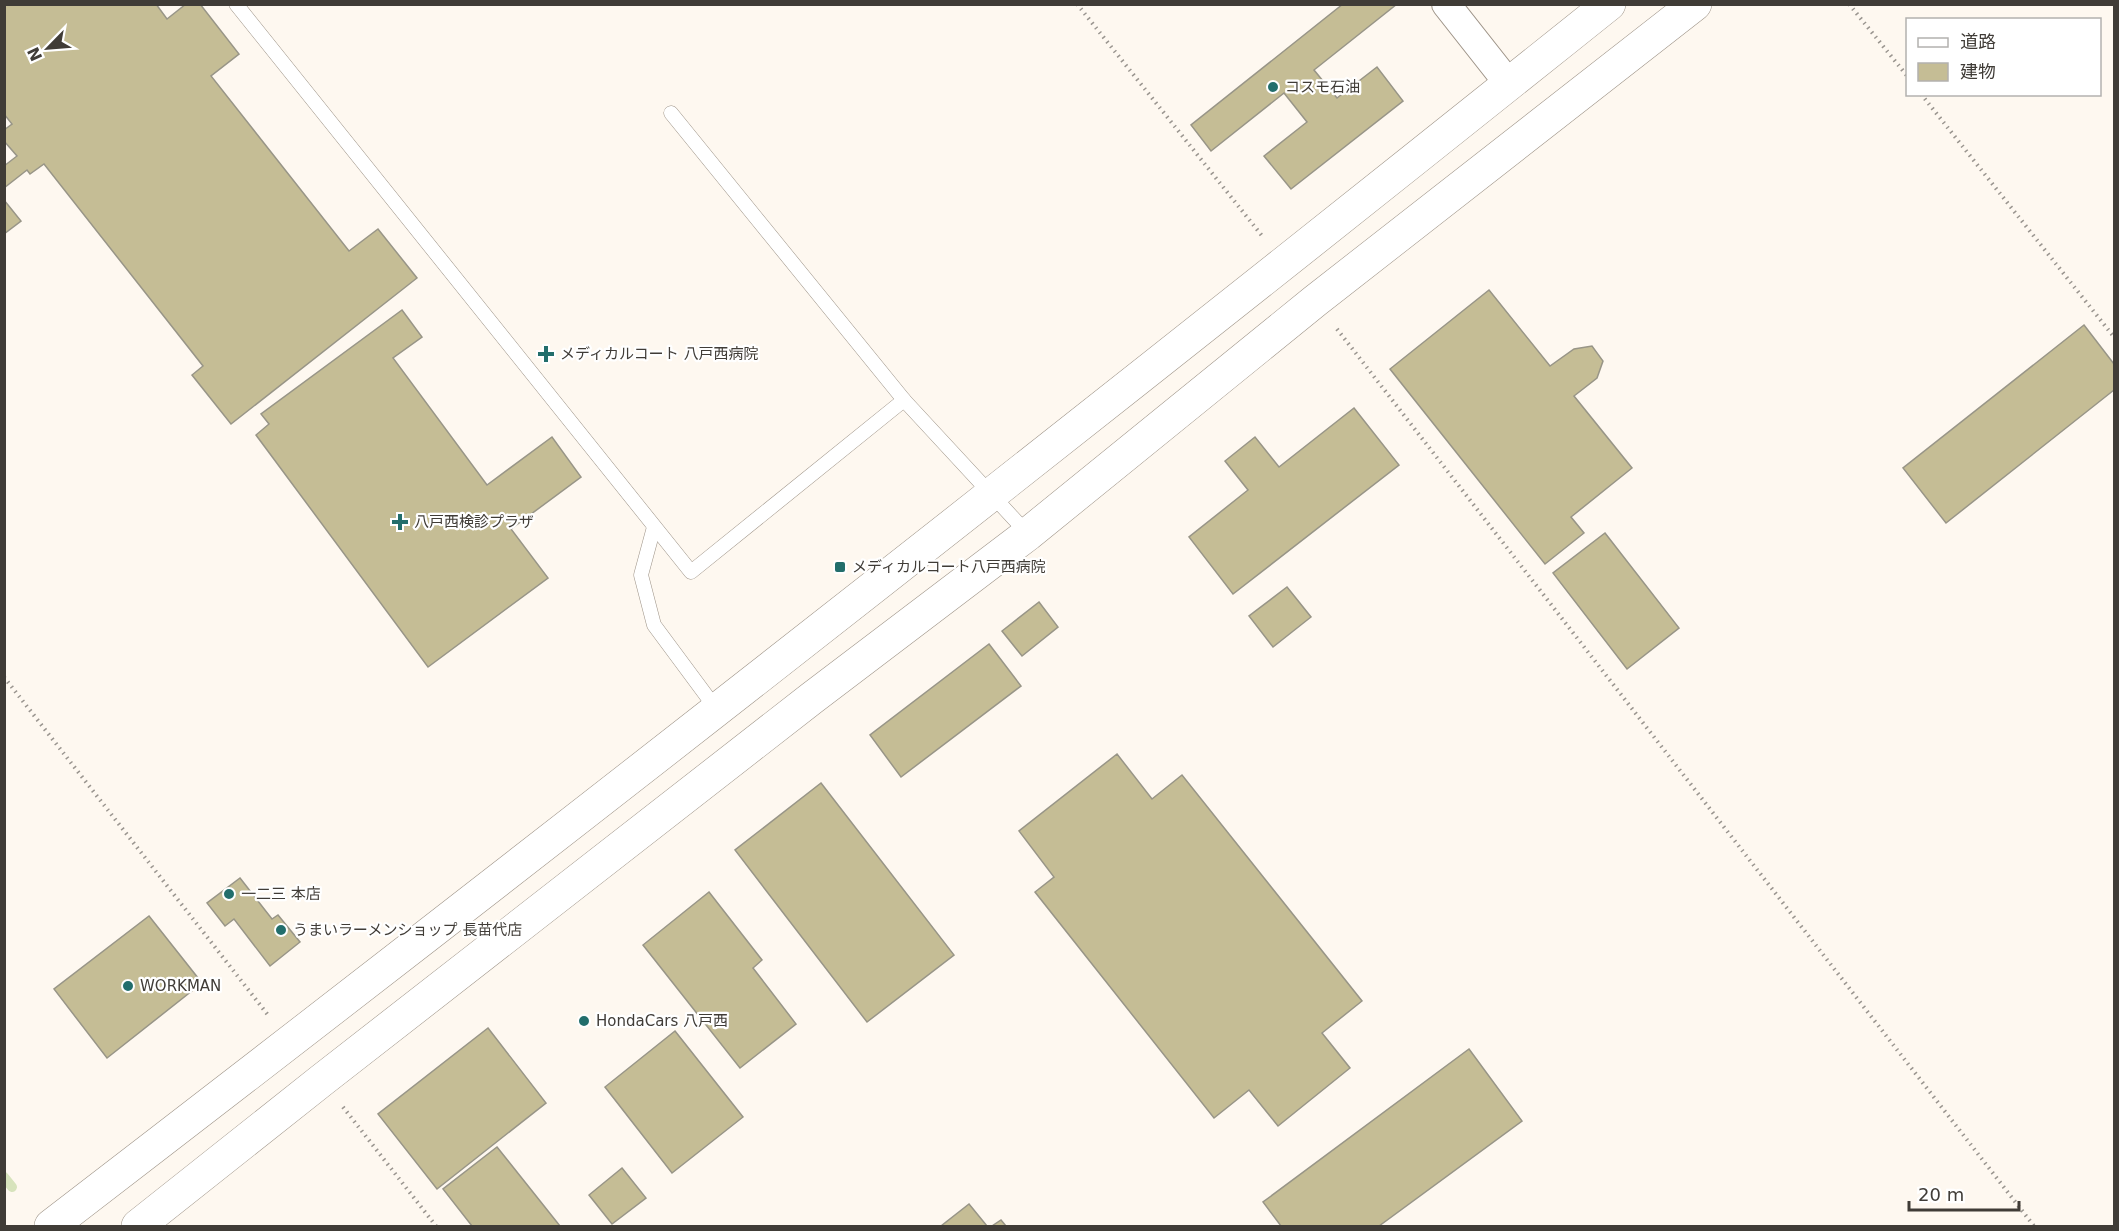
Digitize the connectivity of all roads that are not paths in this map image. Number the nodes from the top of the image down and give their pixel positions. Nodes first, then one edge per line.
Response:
1 (236, 4) edge
2 (1446, 4) edge
3 (1609, 4) edge
4 (1695, 4) edge
5 (1509, 84) junction
6 (671, 113) dead end
7 (904, 400) junction
8 (993, 495) junction
9 (654, 527) junction
10 (1028, 534) junction
11 (717, 710) junction
12 (51, 1227) edge
13 (138, 1227) edge

1 - 9 lane
2 - 5 street
3 - 5 street
4 - 10 street
5 - 8 street
6 - 7 lane
7 - 8 lane
7 - 9 lane
8 - 10 lane
8 - 11 street
9 - 11 lane
10 - 13 street
11 - 12 street

